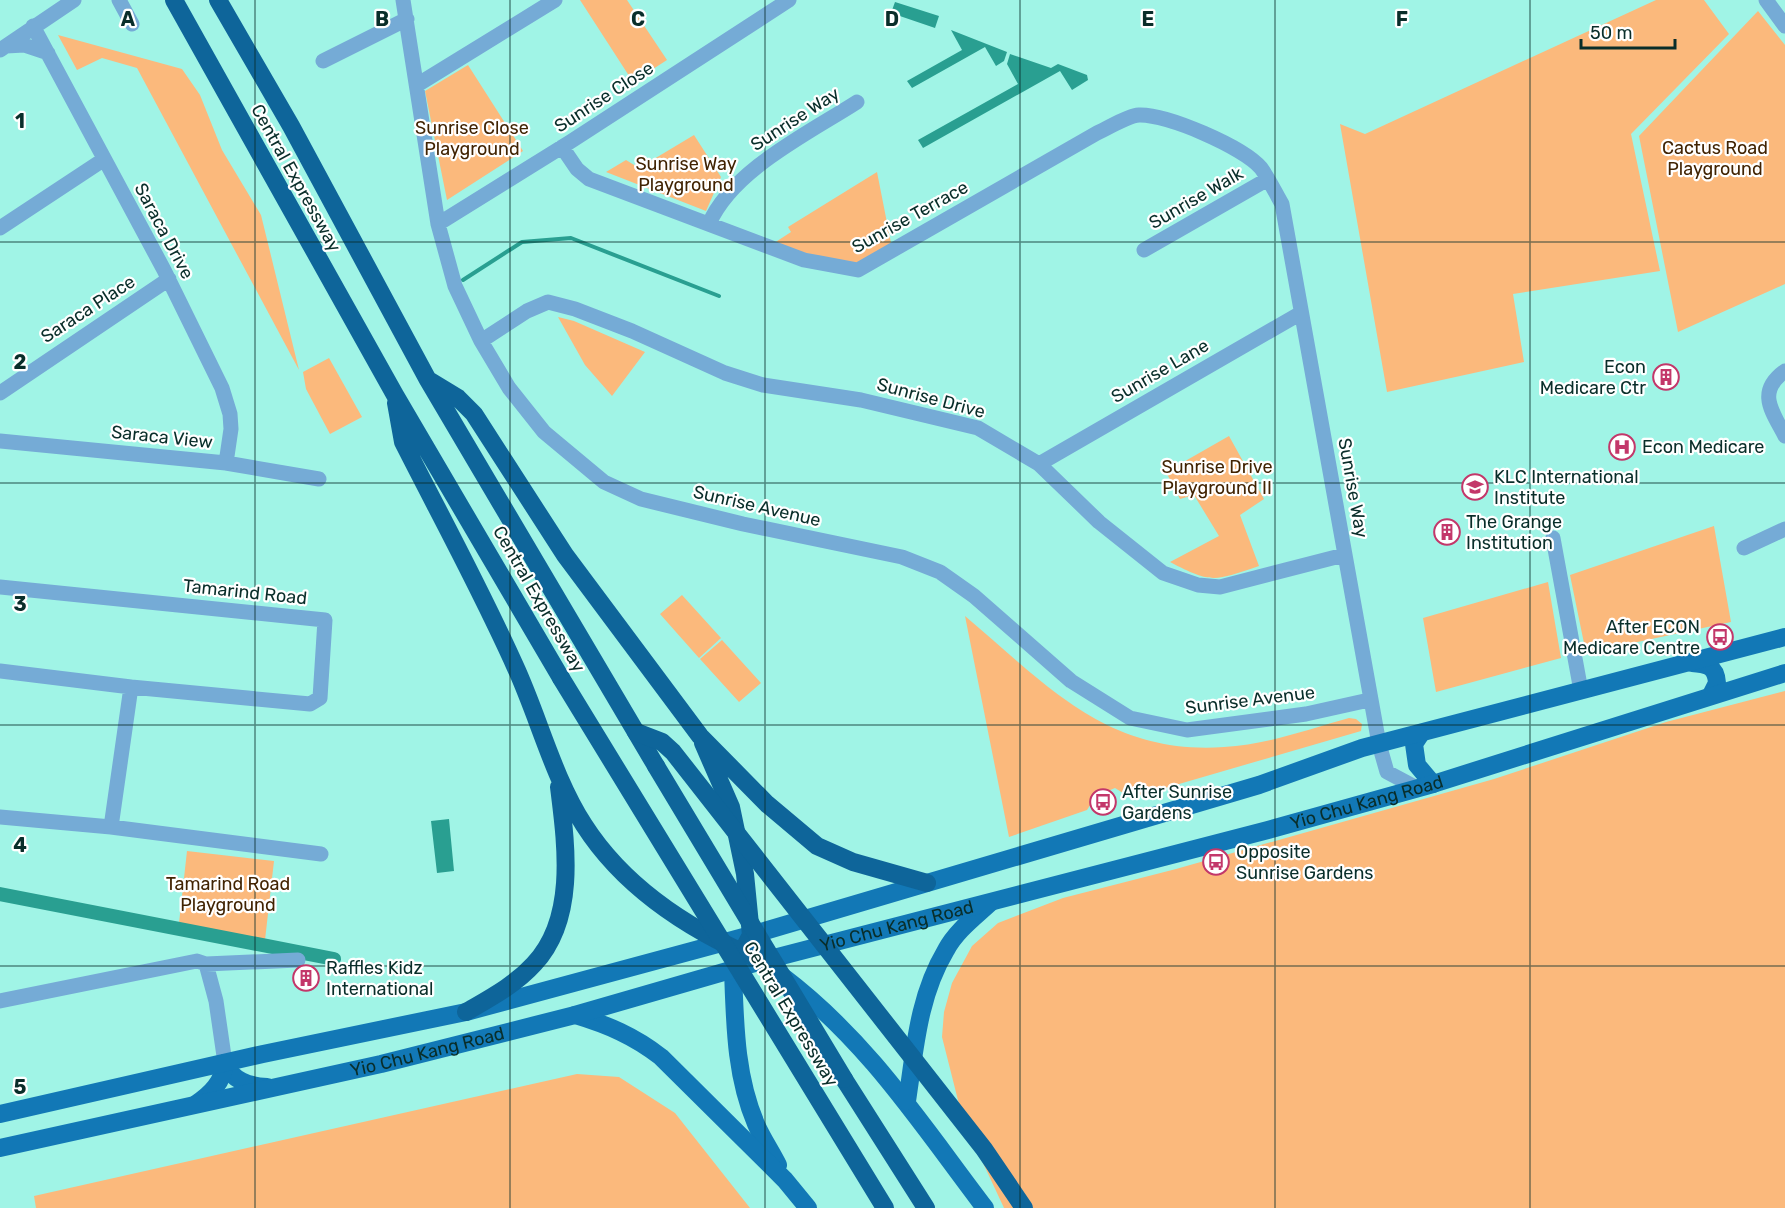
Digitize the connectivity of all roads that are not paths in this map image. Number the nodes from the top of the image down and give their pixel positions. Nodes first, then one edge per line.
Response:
1 (74, 0) edge
2 (119, 0) edge
3 (174, 0) edge
4 (218, 0) edge
5 (403, 0) edge
6 (555, 0) edge
7 (789, 0) edge
8 (1766, 0) edge
9 (407, 19) junction
10 (132, 24) dead end
11 (33, 26) junction
12 (1785, 26) edge
13 (3, 48) edge
14 (48, 54) junction
15 (323, 61) dead end
16 (417, 85) junction
17 (857, 102) dead end
18 (561, 147) junction
19 (103, 160) junction
20 (1268, 179) junction
21 (438, 224) junction
22 (708, 224) junction
23 (0, 228) edge
24 (1144, 250) dead end
25 (168, 279) junction
26 (1301, 313) junction
27 (481, 341) junction
28 (1785, 371) edge
29 (428, 380) junction
30 (0, 393) edge
31 (395, 395) junction
32 (1785, 436) edge
33 (0, 441) edge
34 (226, 463) junction
35 (1039, 464) junction
36 (319, 478) dead end
37 (1785, 529) edge
38 (1553, 538) dead end
39 (1744, 548) dead end
40 (1344, 555) junction
41 (0, 587) edge
42 (1785, 637) edge
43 (1692, 663) junction
44 (0, 671) edge
45 (1785, 674) edge
46 (131, 687) junction
47 (1581, 691) junction
48 (1711, 695) junction
49 (1370, 700) junction
50 (636, 732) junction
51 (1420, 735) junction
52 (700, 736) junction
53 (1379, 744) junction
54 (557, 769) junction
55 (1425, 786) junction
56 (0, 818) edge
57 (111, 827) junction
58 (321, 854) dead end
59 (927, 883) junction
60 (994, 899) junction
61 (751, 935) junction
62 (720, 944) junction
63 (741, 952) junction
64 (298, 960) dead end
65 (762, 960) junction
66 (206, 964) junction
67 (733, 970) junction
68 (0, 1001) edge
69 (466, 1012) junction
70 (575, 1016) junction
71 (225, 1063) junction
72 (276, 1087) junction
73 (908, 1101) junction
74 (195, 1106) junction
75 (0, 1114) edge
76 (0, 1148) edge
77 (785, 1180) junction
78 (808, 1208) edge
79 (885, 1208) edge
80 (926, 1208) edge
81 (985, 1208) edge
82 (1024, 1208) edge

1 - 11 street
2 - 10 street
3 - 31 highway, Central Expressway
4 - 29 highway, Central Expressway
5 - 9 street, Sunrise Avenue
6 - 16 street
7 - 18 street, Sunrise Close
8 - 12 street
9 - 15 street
9 - 16 street, Sunrise Avenue
11 - 13 street
11 - 14 street, Saraca Drive
13 - 14 street
14 - 19 street, Saraca Drive
16 - 21 street, Sunrise Avenue
17 - 22 street, Sunrise Way
18 - 21 street, Sunrise Close
18 - 22 street, Sunrise Terrace
19 - 23 street
19 - 25 street, Saraca Drive
20 - 22 street, Sunrise Terrace
20 - 24 street, Sunrise Walk
20 - 26 street, Sunrise Way
21 - 27 street, Sunrise Avenue
25 - 30 street, Saraca Place
25 - 34 street, Saraca Drive
26 - 35 street, Sunrise Lane
26 - 40 street, Sunrise Way
27 - 35 street, Sunrise Drive
27 - 49 street, Sunrise Avenue
28 - 32 street
29 - 50 highway, Central Expressway
29 - 52 highway
31 - 54 highway
31 - 79 highway, Central Expressway, bridge
33 - 34 street, Saraca View
34 - 36 street, Saraca View
35 - 40 street, Sunrise Drive
37 - 39 street
38 - 47 street
40 - 49 street, Sunrise Way
41 - 46 street, Tamarind Road
42 - 43 main road, Yio Chu Kang Road
43 - 47 main road, Yio Chu Kang Road
43 - 48 main road
44 - 46 street, Tamarind Road
45 - 48 main road, Yio Chu Kang Road
46 - 57 street
47 - 51 main road, Yio Chu Kang Road
48 - 55 main road, Yio Chu Kang Road
49 - 53 street, Sunrise Way
50 - 80 highway, Central Expressway, bridge
50 - 82 highway, bridge
51 - 53 main road, Yio Chu Kang Road
51 - 55 main road
52 - 59 highway
52 - 61 highway
53 - 55 street, Sunrise Way
53 - 59 main road, Yio Chu Kang Road
54 - 62 highway
54 - 69 highway
55 - 60 main road, Yio Chu Kang Road
56 - 57 street
57 - 58 street
59 - 61 main road, Yio Chu Kang Road
60 - 65 main road, Yio Chu Kang Road
60 - 73 main road
61 - 62 main road, Yio Chu Kang Road
61 - 63 highway
62 - 63 highway
62 - 69 main road, Yio Chu Kang Road
63 - 65 highway
63 - 67 highway
64 - 66 street
65 - 67 main road, Yio Chu Kang Road
65 - 73 main road
66 - 68 street
66 - 71 street
67 - 70 main road, Yio Chu Kang Road
67 - 77 main road
69 - 71 main road, Yio Chu Kang Road
70 - 72 main road, Yio Chu Kang Road
70 - 77 main road
71 - 72 main road
71 - 74 main road
71 - 75 main road, Yio Chu Kang Road
72 - 74 main road, Yio Chu Kang Road
73 - 81 main road
74 - 76 main road, Yio Chu Kang Road
77 - 78 main road

